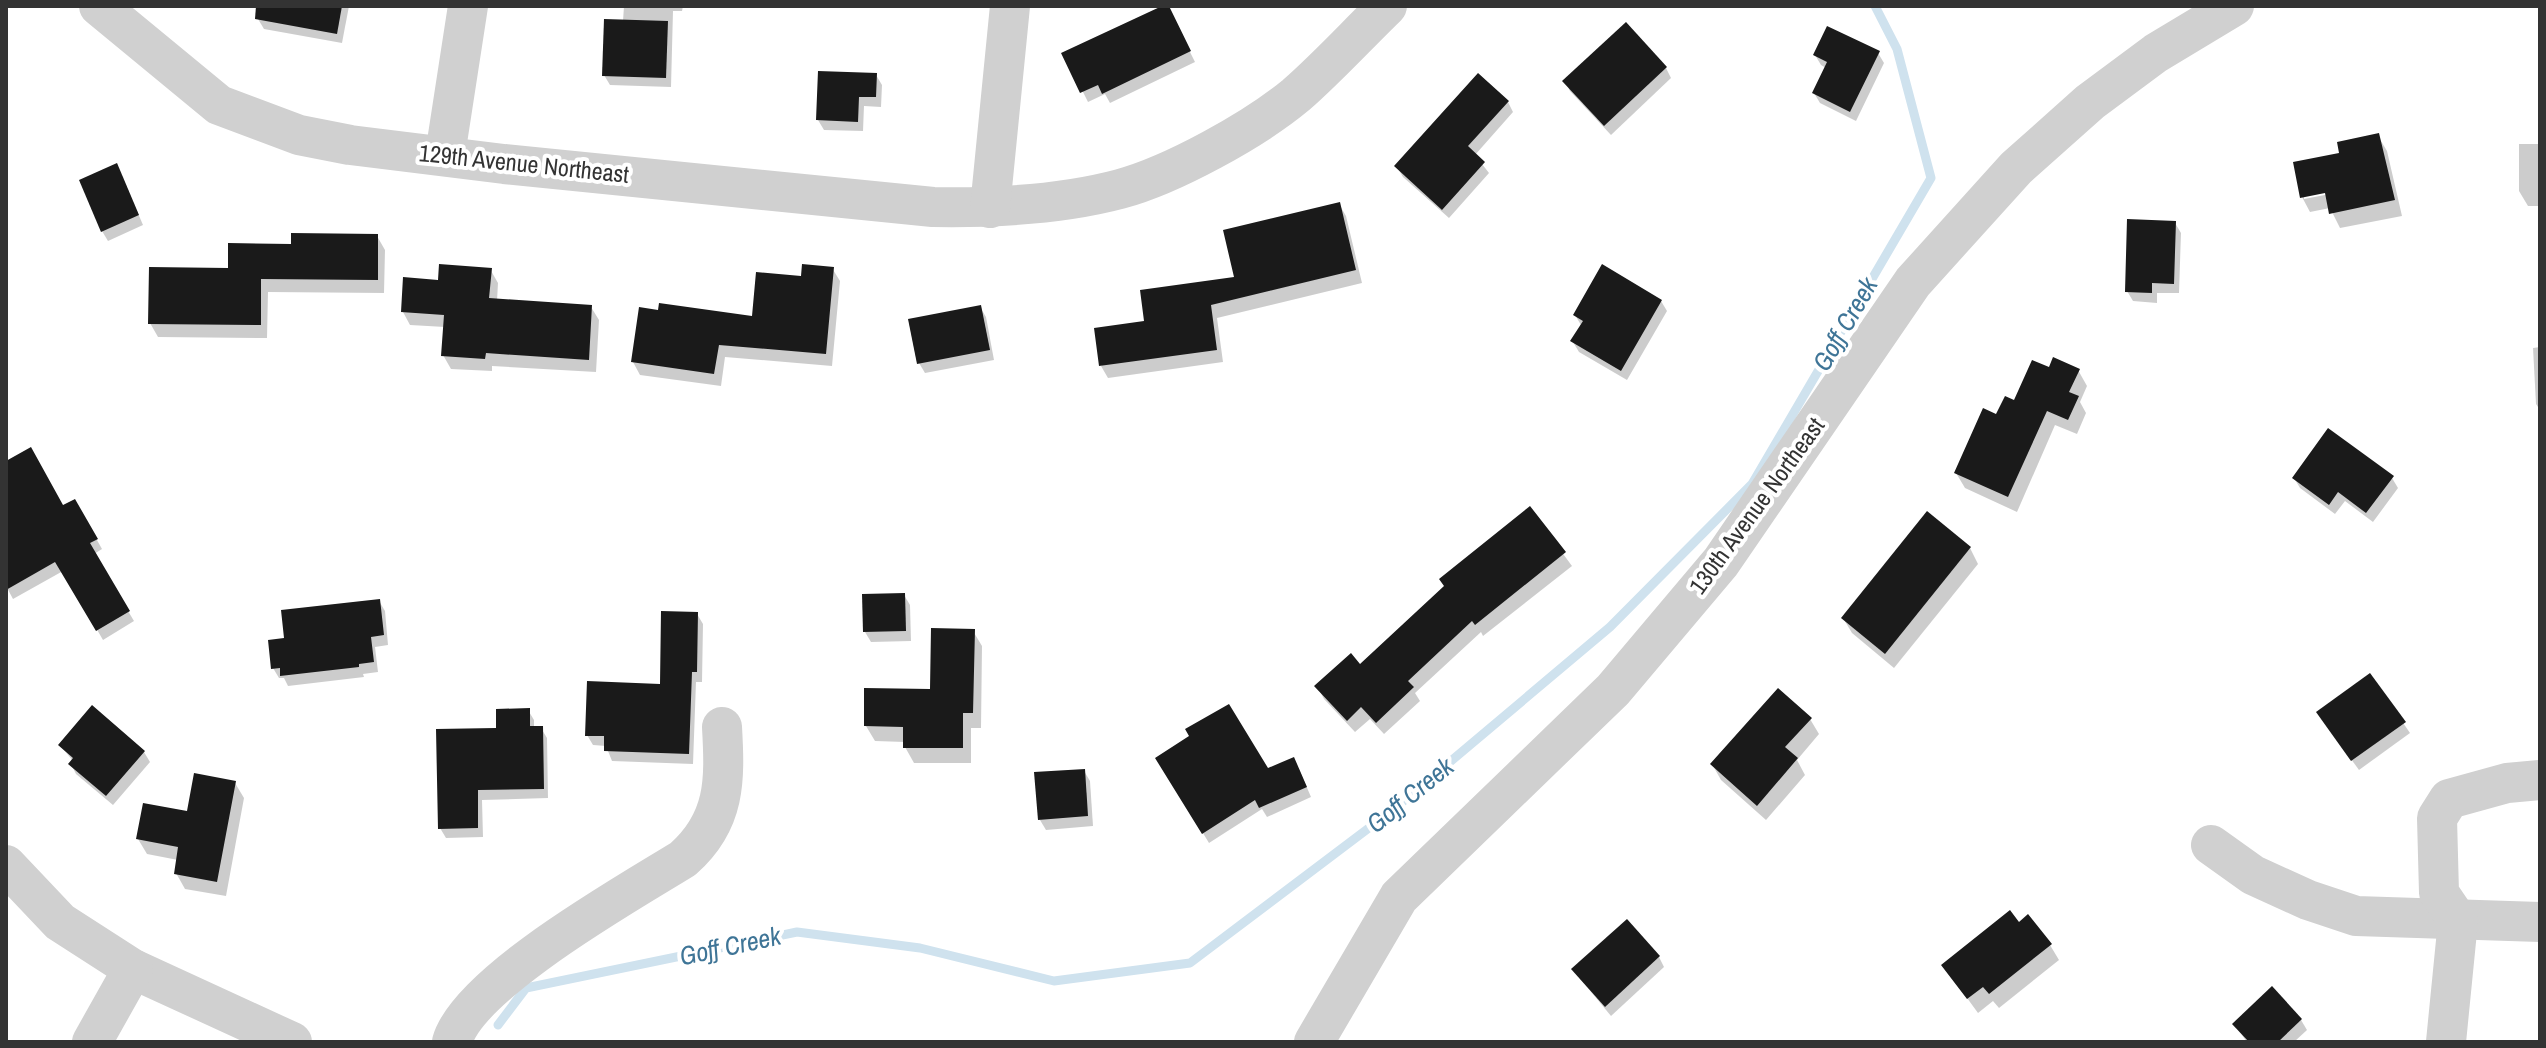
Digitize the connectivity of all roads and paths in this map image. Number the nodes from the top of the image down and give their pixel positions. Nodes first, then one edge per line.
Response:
1 (99, 6) edge
2 (468, 6) edge
3 (1010, 6) edge
4 (1387, 6) edge
5 (2234, 6) edge
6 (445, 155) junction
7 (990, 208) junction
8 (722, 727) dead end
9 (2540, 780) edge
10 (2211, 845) dead end
11 (6, 865) edge
12 (2458, 921) junction
13 (2540, 922) edge
14 (133, 969) junction
15 (92, 1042) edge
16 (292, 1042) edge
17 (452, 1042) edge
18 (1314, 1042) edge
19 (2446, 1042) edge

1 - 6 street, 129th Avenue Northeast
2 - 6 street
3 - 7 street
4 - 7 street, 129th Avenue Northeast
5 - 18 street, 130th Avenue Northeast
6 - 7 street, 129th Avenue Northeast
8 - 17 street
9 - 12 street
10 - 12 street
11 - 14 street
12 - 13 street
12 - 19 street
14 - 15 street
14 - 16 street

